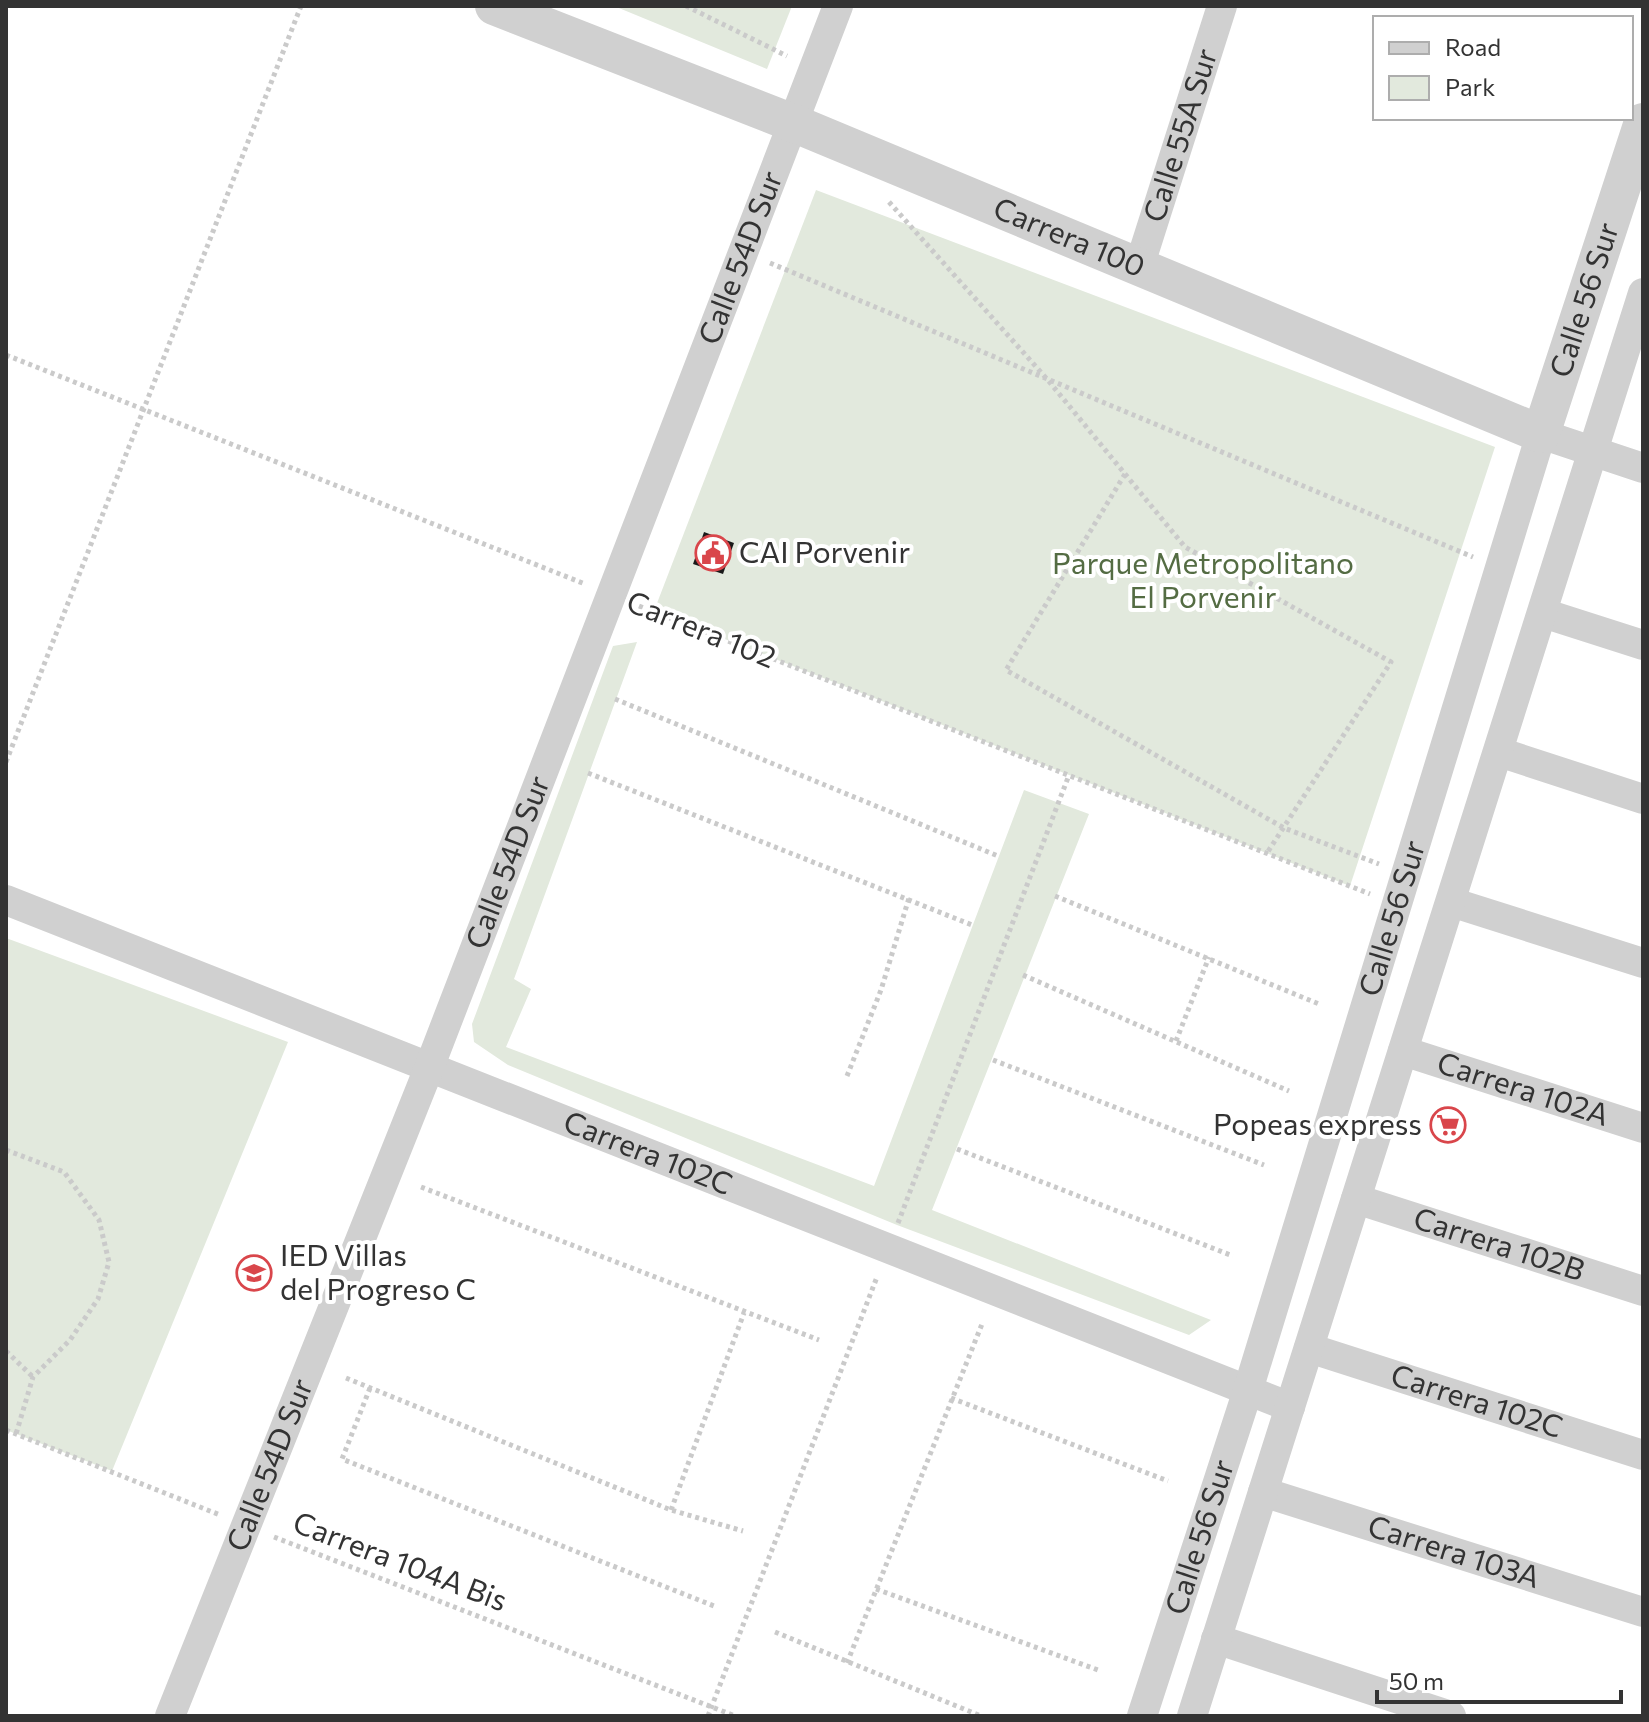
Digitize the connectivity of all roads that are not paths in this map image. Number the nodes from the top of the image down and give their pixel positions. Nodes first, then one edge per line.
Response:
1 (494, 6) edge
2 (838, 6) edge
3 (1222, 6) edge
4 (1643, 122) edge
5 (793, 123) junction
6 (1139, 267) junction
7 (1643, 293) edge
8 (1541, 434) junction
9 (1595, 452) junction
10 (1643, 468) edge
11 (1543, 613) junction
12 (1643, 645) edge
13 (1499, 752) junction
14 (1643, 799) edge
15 (6, 900) edge
16 (1451, 902) junction
17 (1643, 963) edge
18 (1403, 1051) junction
19 (429, 1068) junction
20 (1643, 1128) edge
21 (1356, 1199) junction
22 (1643, 1291) edge
23 (1309, 1348) junction
24 (1248, 1390) junction
25 (1290, 1407) junction
26 (1643, 1455) edge
27 (1263, 1492) junction
28 (1643, 1612) edge
29 (1216, 1639) junction
30 (170, 1716) edge
31 (1142, 1716) edge
32 (1192, 1716) edge
33 (1451, 1716) edge

1 - 5 street, Carrera 100
2 - 5 street, Calle 54D Sur
3 - 6 street, Calle 55A Sur
4 - 8 street, Calle 56 Sur
5 - 6 street, Carrera 100
5 - 19 street, Calle 54D Sur
6 - 8 street, Carrera 100
7 - 9 street, Calle 56 Sur
8 - 9 street, Carrera 100
8 - 24 street, Calle 56 Sur
9 - 10 street, Carrera 100
9 - 11 street, Calle 56 Sur
11 - 12 street
11 - 13 street, Calle 56 Sur
13 - 14 street
13 - 16 street, Calle 56 Sur
15 - 19 street, Carrera 102C
16 - 17 street
16 - 18 street, Calle 56 Sur
18 - 20 street, Carrera 102A
18 - 21 street, Calle 56 Sur
19 - 24 street, Carrera 102C
19 - 30 street, Calle 54D Sur
21 - 22 street, Carrera 102B
21 - 23 street, Calle 56 Sur
23 - 25 street, Calle 56 Sur
23 - 26 street, Carrera 102C
24 - 25 street, Carrera 102C
24 - 31 street, Calle 56 Sur
25 - 27 street, Calle 56 Sur
27 - 28 street, Carrera 103A
27 - 29 street, Calle 56 Sur
29 - 32 street, Calle 56 Sur
29 - 33 street

